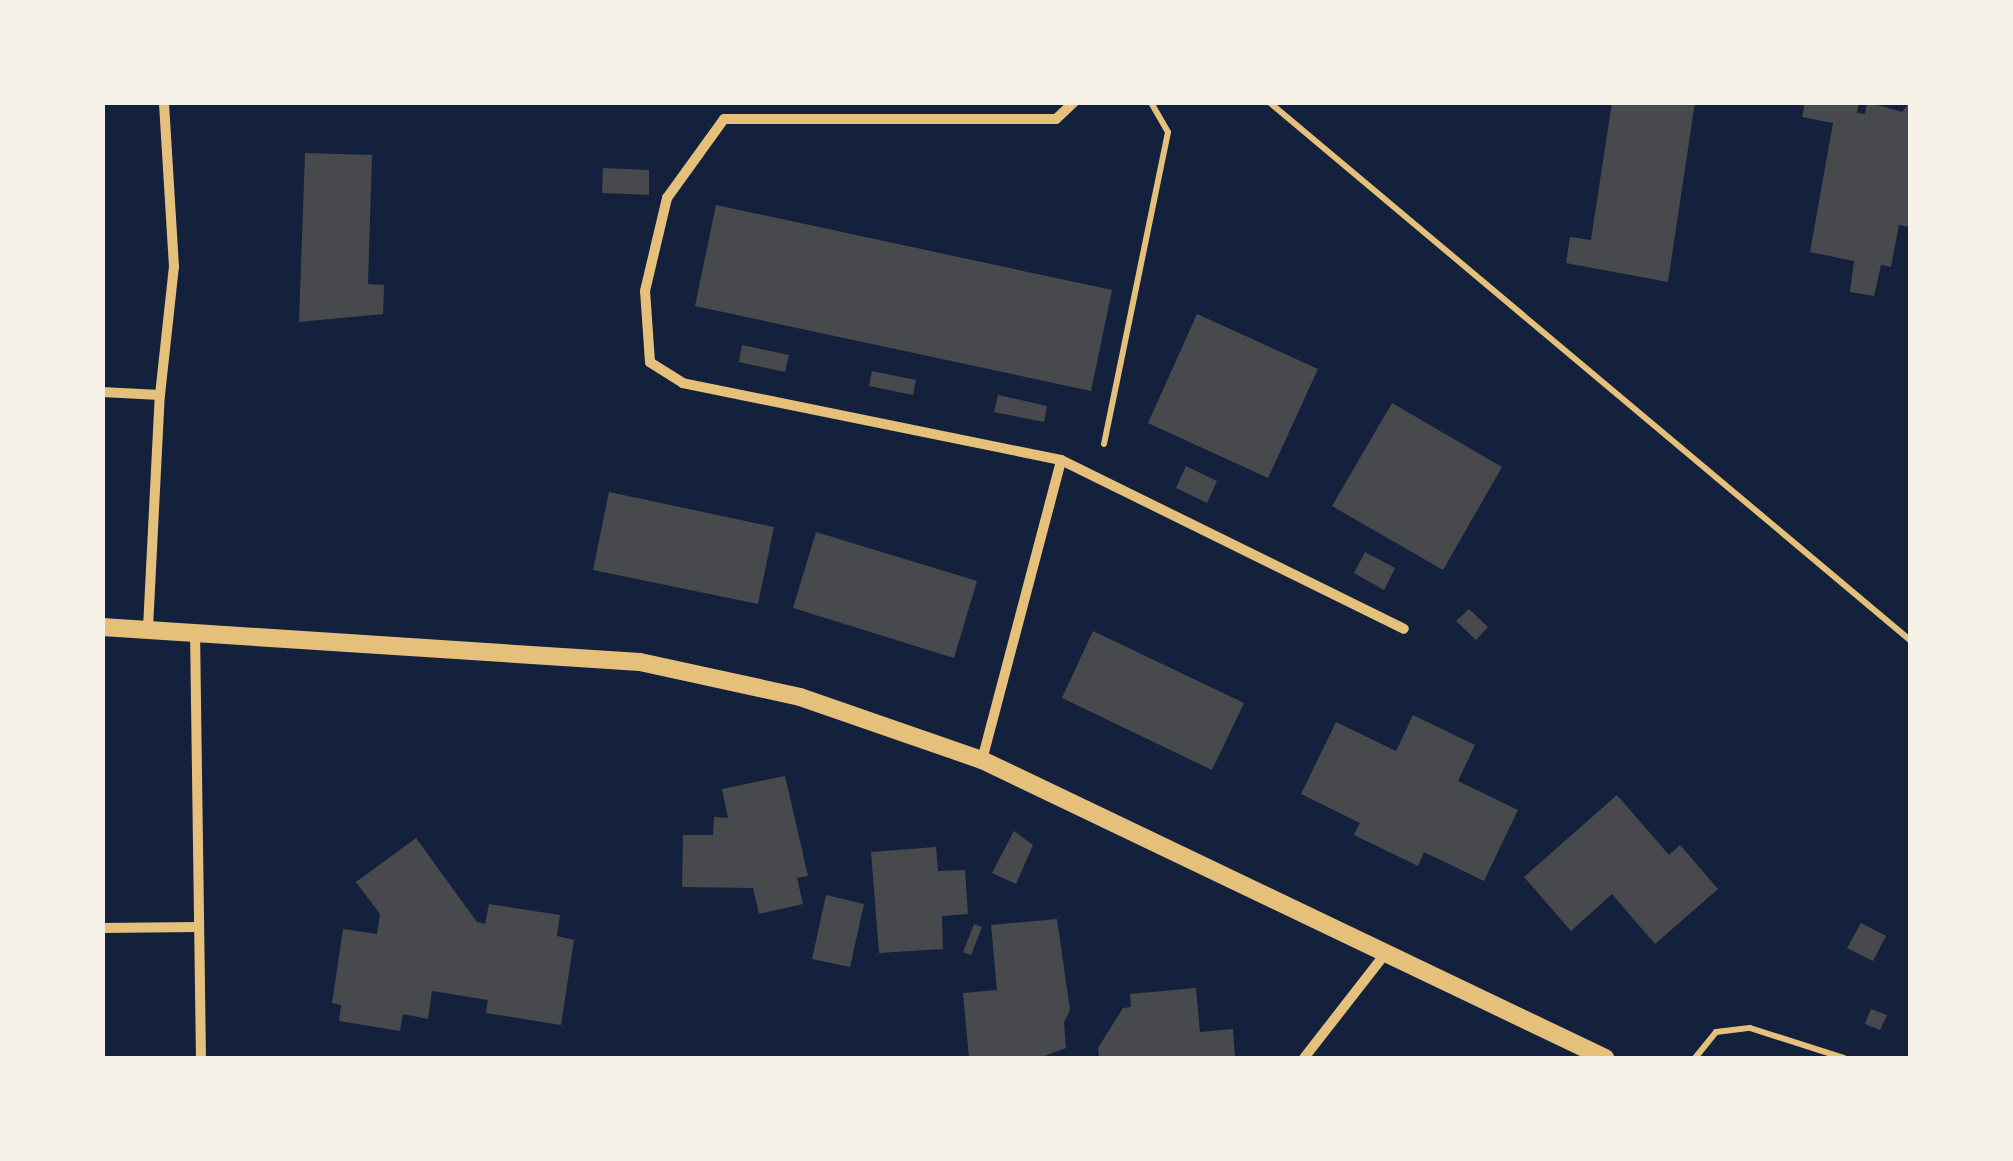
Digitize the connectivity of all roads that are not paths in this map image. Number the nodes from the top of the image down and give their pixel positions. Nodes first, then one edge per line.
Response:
1 (164, 102) edge
2 (1074, 102) edge
3 (102, 392) edge
4 (160, 395) junction
5 (1061, 460) junction
6 (102, 627) edge
7 (148, 628) junction
8 (194, 629) junction
9 (1404, 629) dead end
10 (982, 760) junction
11 (199, 927) junction
12 (102, 928) edge
13 (1385, 954) junction
14 (201, 1058) edge
15 (1304, 1058) edge
16 (1606, 1058) edge

1 - 4 street
2 - 5 street
3 - 4 street
4 - 7 street
5 - 9 street
5 - 10 street
6 - 7 street
7 - 8 street
8 - 10 street
8 - 11 street
10 - 13 street
11 - 12 street
11 - 14 street
13 - 15 street
13 - 16 street

